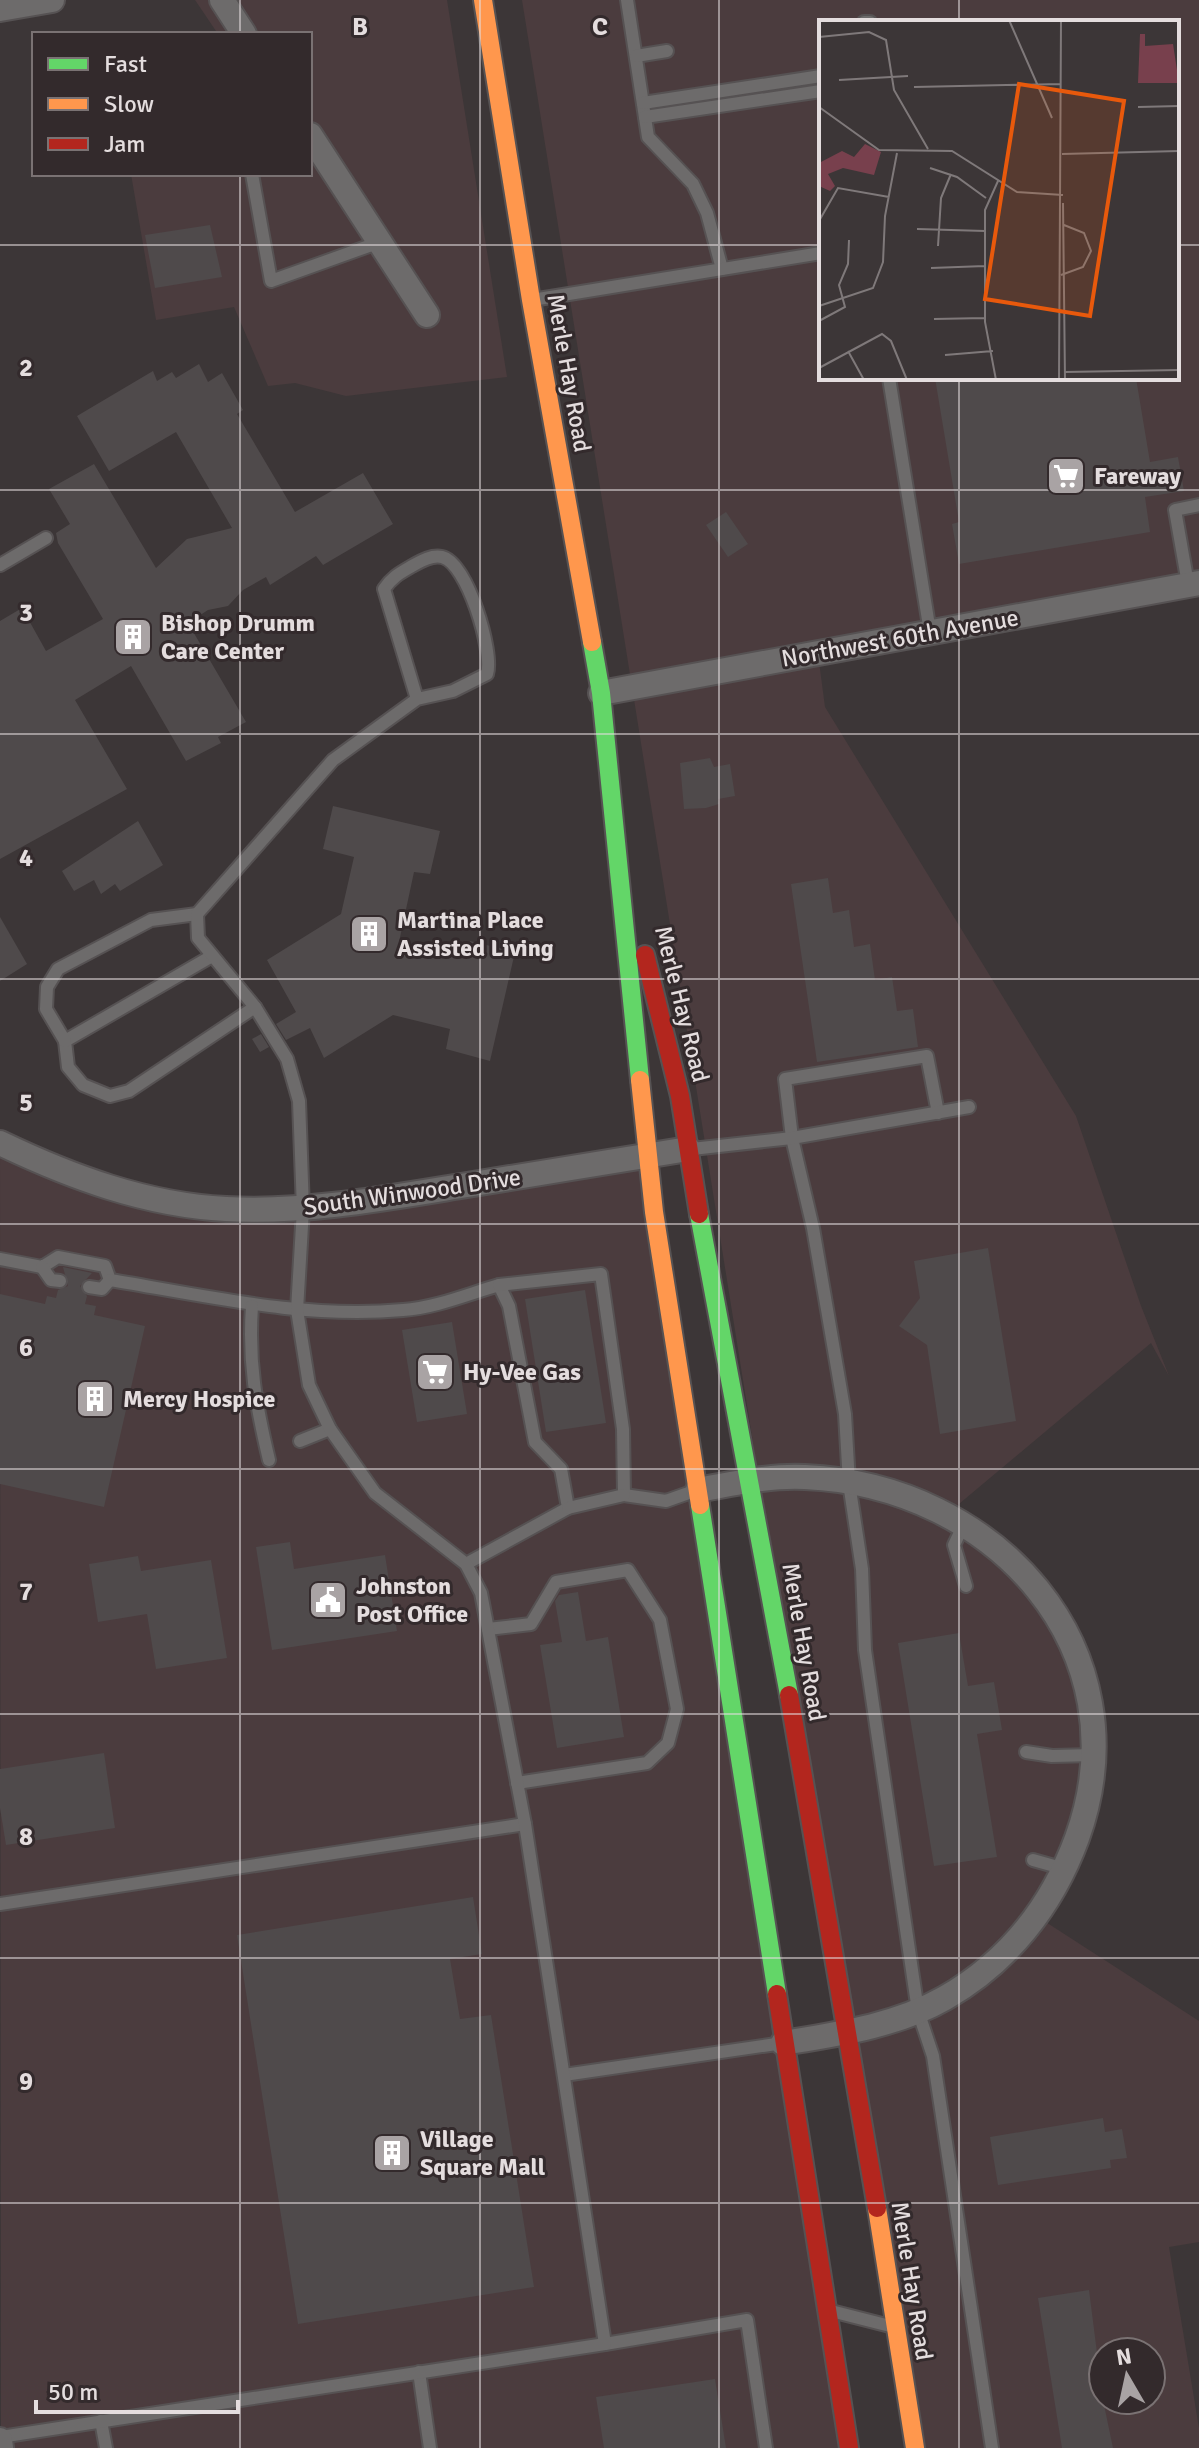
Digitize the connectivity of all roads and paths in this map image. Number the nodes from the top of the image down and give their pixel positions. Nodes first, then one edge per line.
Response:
1 (52, 0) edge
2 (222, 0) edge
3 (483, 0) edge
4 (627, 0) edge
5 (0, 9) edge
6 (243, 32) edge
7 (667, 51) dead end
8 (636, 56) junction
9 (819, 76) edge
10 (819, 91) edge
11 (643, 103) junction
12 (645, 117) junction
13 (312, 138) edge
14 (252, 176) edge
15 (380, 242) junction
16 (819, 253) edge
17 (722, 269) junction
18 (531, 300) junction
19 (427, 315) dead end
20 (889, 380) edge
21 (1199, 505) edge
22 (46, 538) dead end
23 (0, 565) edge
24 (1194, 584) edge
25 (930, 632) junction
26 (601, 693) junction
27 (417, 699) junction
28 (618, 850) junction
29 (197, 914) junction
30 (212, 956) junction
31 (255, 1007) junction
32 (65, 1041) junction
33 (969, 1107) dead end
34 (938, 1113) junction
35 (792, 1138) junction
36 (0, 1143) edge
37 (688, 1149) junction
38 (648, 1156) junction
39 (303, 1209) junction
40 (0, 1259) edge
41 (42, 1267) junction
42 (110, 1280) junction
43 (60, 1281) dead end
44 (499, 1285) junction
45 (89, 1287) dead end
46 (252, 1306) junction
47 (297, 1310) junction
48 (330, 1429) junction
49 (300, 1441) dead end
50 (269, 1460) dead end
51 (751, 1480) junction
52 (849, 1483) junction
53 (698, 1490) junction
54 (624, 1495) junction
55 (568, 1508) junction
56 (964, 1524) junction
57 (466, 1564) junction
58 (966, 1586) dead end
59 (488, 1629) junction
60 (1026, 1752) dead end
61 (1094, 1755) junction
62 (517, 1783) junction
63 (525, 1824) junction
64 (1033, 1860) dead end
65 (1065, 1869) junction
66 (0, 1904) edge
67 (918, 2011) junction
68 (847, 2032) junction
69 (783, 2043) junction
70 (564, 2075) junction
71 (828, 2310) junction
72 (895, 2327) junction
73 (605, 2344) junction
74 (419, 2372) junction
75 (101, 2421) junction
76 (0, 2439) edge
77 (1, 2448) edge
78 (106, 2448) edge
79 (430, 2448) edge
80 (766, 2448) edge
81 (849, 2448) edge
82 (915, 2448) edge
83 (992, 2448) edge

1 - 5 street
2 - 6 street
3 - 18 main road, Merle Hay Road
4 - 8 lane
7 - 8 lane
8 - 11 lane
9 - 11 lane
10 - 12 lane
11 - 12 lane
12 - 17 lane
13 - 15 street
14 - 15 lane
15 - 19 street
16 - 17 lane
17 - 18 lane
18 - 26 main road, Merle Hay Road
20 - 25 lane
21 - 24 lane
22 - 23 lane
24 - 25 street, Northwest 60th Avenue
25 - 26 street, Northwest 60th Avenue
26 - 28 main road, Merle Hay Road
27 - 27 lane
27 - 29 lane
28 - 37 main road, Merle Hay Road
28 - 38 main road, Merle Hay Road
29 - 30 lane
29 - 32 lane
30 - 31 lane
30 - 32 lane
31 - 32 lane
31 - 39 lane
33 - 34 lane
34 - 35 lane
34 - 35 lane
35 - 37 lane
35 - 52 lane
36 - 39 street, South Winwood Drive
37 - 38 street, South Winwood Drive
37 - 51 main road, Merle Hay Road
38 - 39 street, South Winwood Drive
38 - 53 main road, Merle Hay Road
39 - 47 lane
40 - 41 lane
41 - 42 lane
41 - 43 lane
42 - 45 lane
42 - 46 lane
44 - 47 lane
44 - 54 lane
44 - 55 lane
46 - 47 lane
46 - 50 lane
47 - 48 lane
48 - 49 lane
48 - 57 lane
51 - 52 street
51 - 53 street
51 - 68 main road, Merle Hay Road
52 - 56 street
52 - 67 lane
53 - 54 lane
53 - 69 main road, Merle Hay Road
54 - 55 lane
55 - 57 lane
56 - 58 lane
56 - 61 street
57 - 59 lane
59 - 62 lane
59 - 62 lane
60 - 61 lane
61 - 65 street
62 - 63 lane
63 - 66 lane
63 - 70 lane
64 - 65 lane
65 - 67 street
67 - 68 street
67 - 83 lane
68 - 69 street
68 - 72 main road, Merle Hay Road
69 - 70 lane
69 - 71 main road, Merle Hay Road
70 - 73 lane
71 - 72 lane
71 - 81 main road, Merle Hay Road
72 - 82 main road, Merle Hay Road
73 - 74 lane
73 - 80 lane
74 - 75 lane
74 - 79 lane
75 - 76 lane
75 - 78 lane
76 - 77 street

